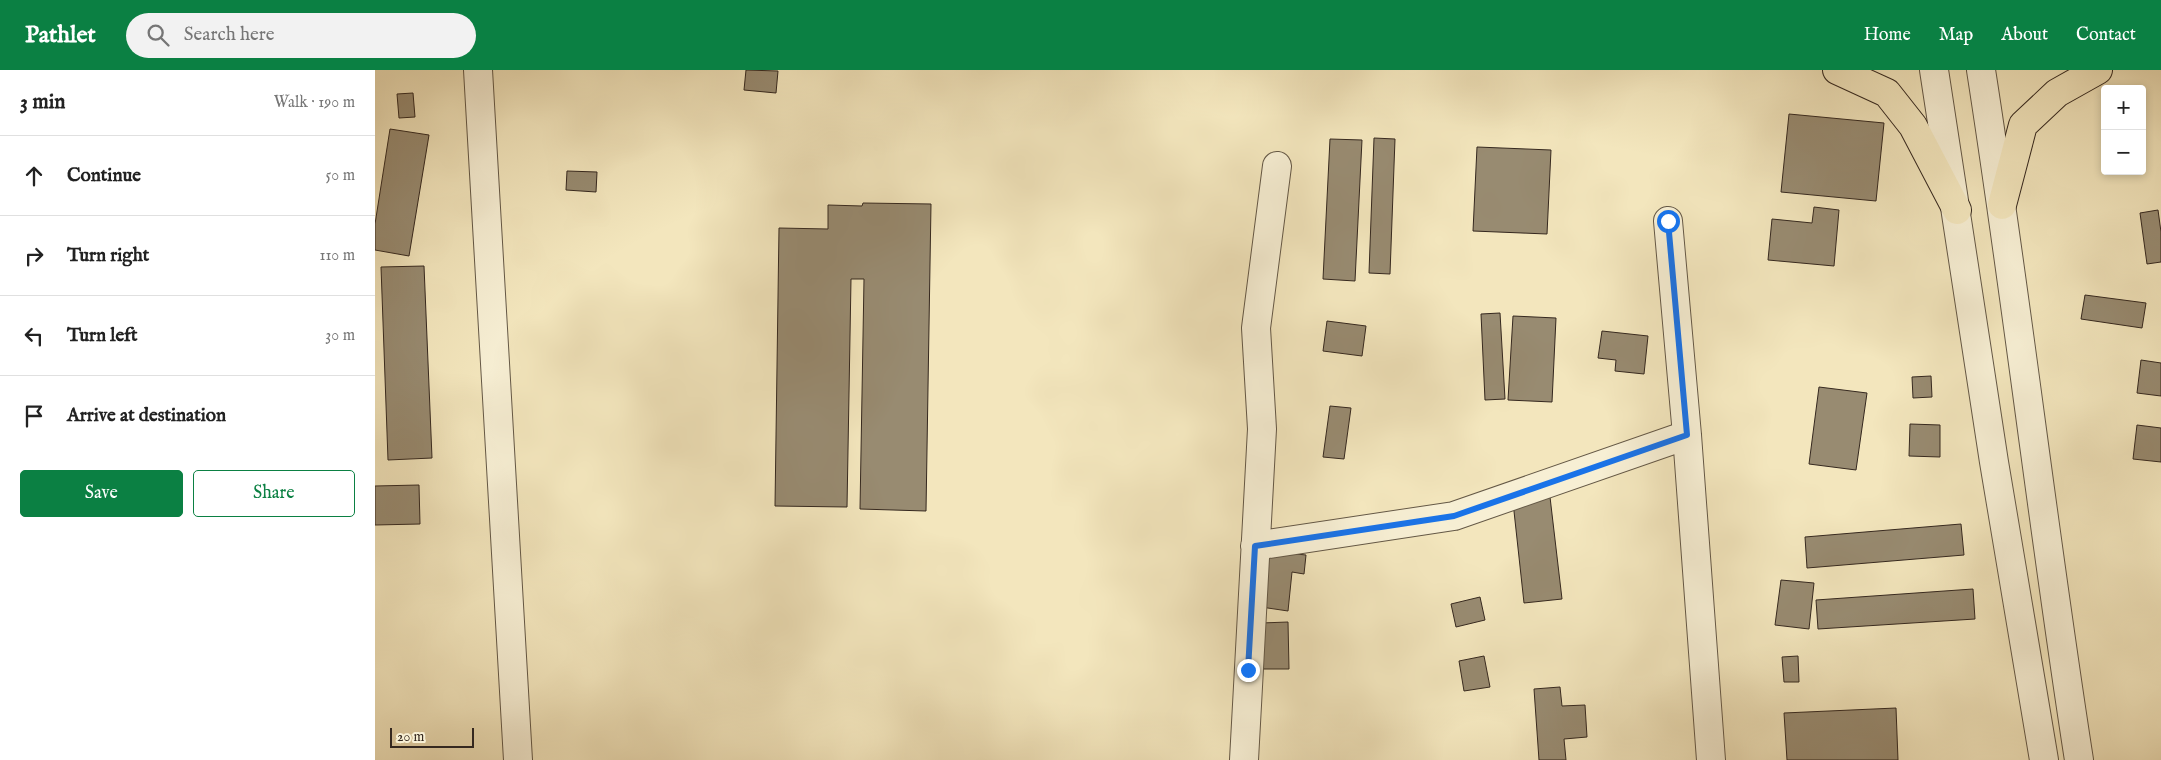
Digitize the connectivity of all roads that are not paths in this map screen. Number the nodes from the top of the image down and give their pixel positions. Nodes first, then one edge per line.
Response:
1 (478, 70) edge
2 (1837, 70) edge
3 (1935, 70) edge
4 (1981, 70) edge
5 (2098, 70) edge
6 (1277, 166) dead end
7 (2002, 205) junction
8 (1957, 210) junction
9 (1668, 221) dead end
10 (1687, 435) junction
11 (1255, 546) junction
12 (518, 760) edge
13 (1245, 760) edge
14 (1711, 760) edge
15 (2044, 760) edge
16 (2079, 760) edge

1 - 12 street
2 - 8 main road
3 - 8 street
4 - 7 street
5 - 7 main road
6 - 11 street
7 - 16 street
8 - 15 street
9 - 10 street
10 - 11 street
10 - 14 street
11 - 13 street

